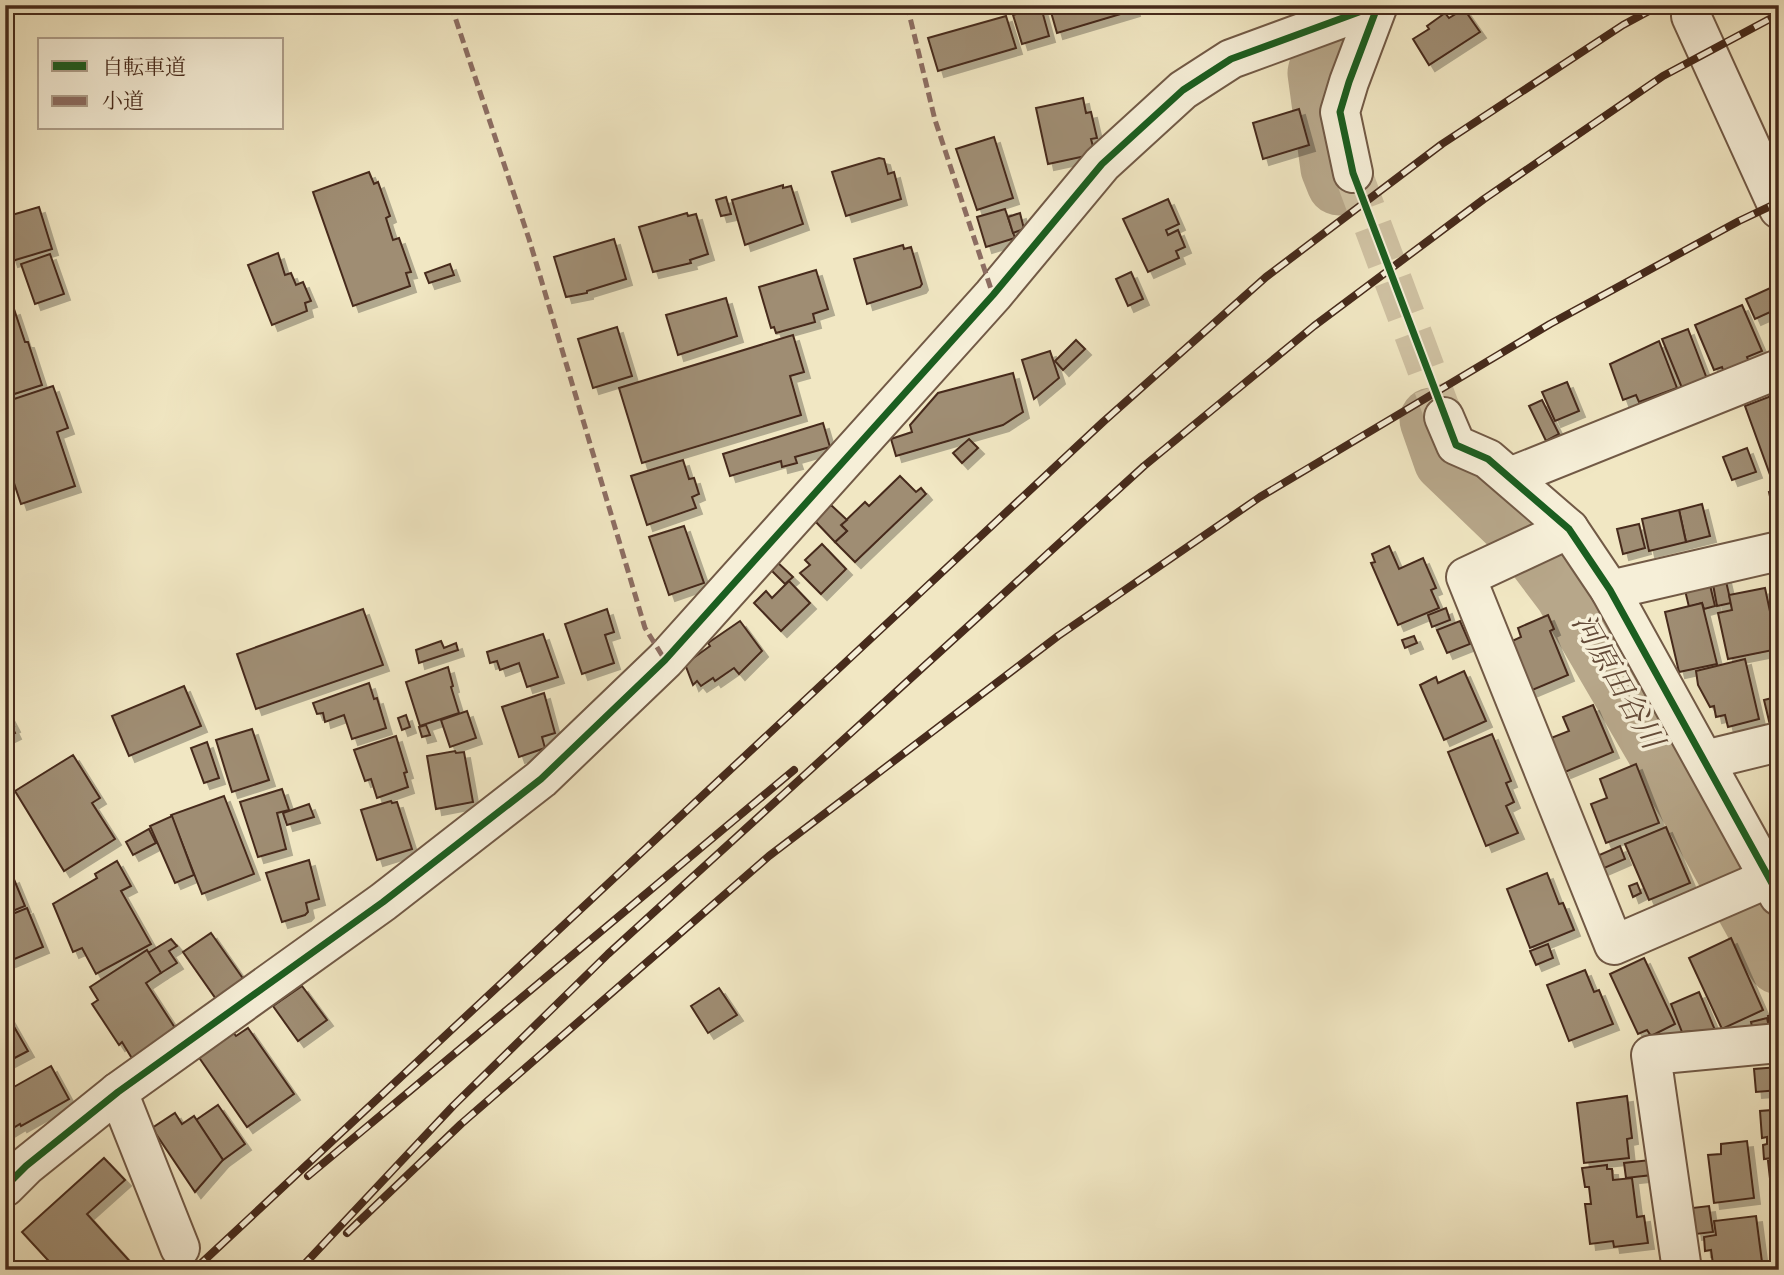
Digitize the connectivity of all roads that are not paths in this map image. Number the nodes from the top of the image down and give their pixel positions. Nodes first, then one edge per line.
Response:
1 (1691, 16) dead end
2 (1353, 173) tunnel mouth
3 (1779, 209) edge
4 (1779, 369) edge
5 (1444, 417) tunnel mouth
6 (1510, 477) junction
7 (1546, 541) junction
8 (1779, 551) edge
9 (1610, 590) junction
10 (1779, 742) edge
11 (1705, 760) junction
12 (1757, 889) edge
13 (1779, 1043) edge
14 (118, 1092) junction
15 (5, 1187) edge
16 (180, 1248) dead end
17 (1682, 1270) edge

1 - 3 street
2 - 14 street
4 - 6 street
5 - 6 street
6 - 7 street
7 - 9 street
7 - 12 street
8 - 9 street
9 - 11 street
10 - 11 street
11 - 12 street
13 - 17 street
14 - 15 street
14 - 16 street

